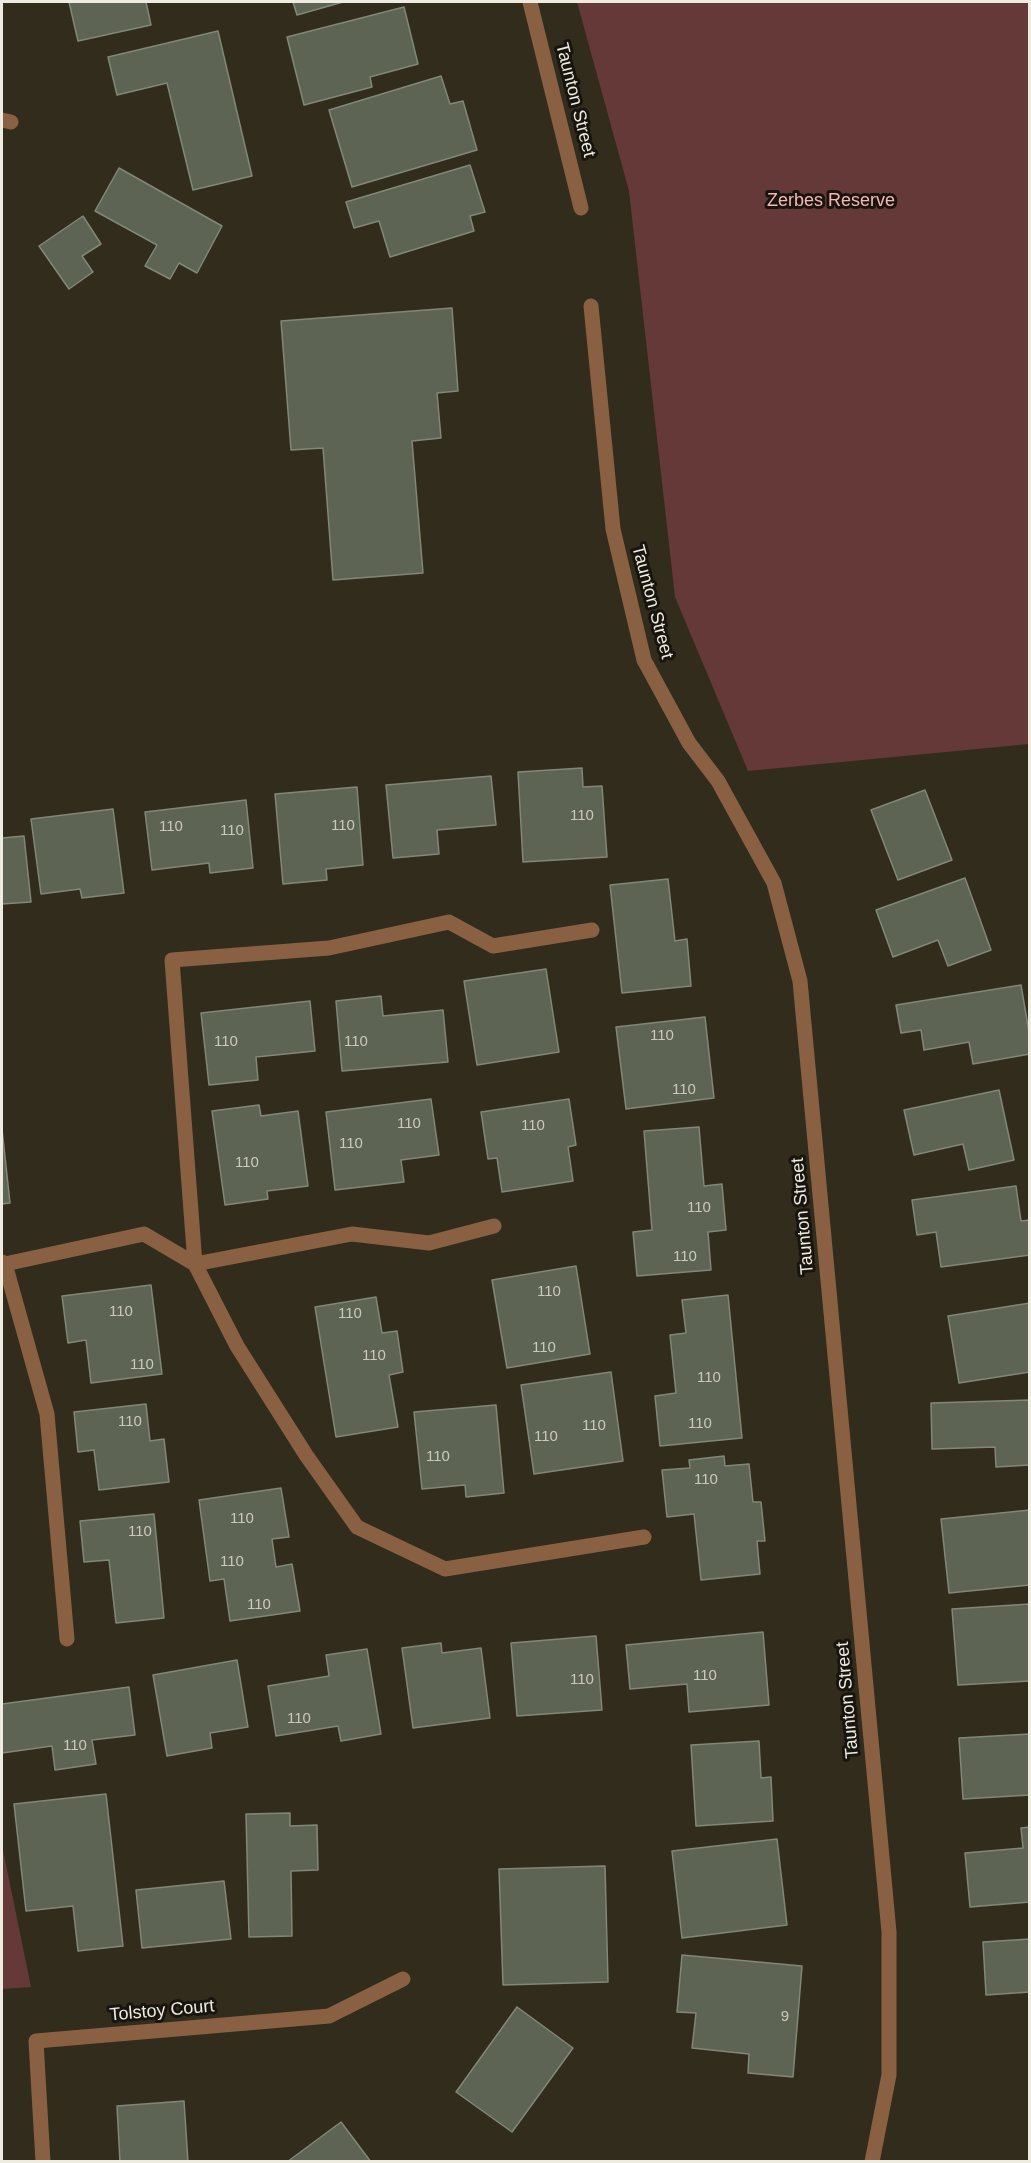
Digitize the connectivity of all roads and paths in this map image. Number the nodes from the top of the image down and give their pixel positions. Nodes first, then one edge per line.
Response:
1 (530, 2) edge
2 (581, 208) dead end
3 (591, 306) dead end
4 (592, 930) dead end
5 (494, 1226) dead end
6 (3, 1263) edge
7 (195, 1264) junction
8 (644, 1537) dead end
9 (67, 1639) dead end
10 (403, 1979) dead end
11 (43, 2162) edge
12 (872, 2162) edge

1 - 2 street, Taunton Street
3 - 12 street, Taunton Street
4 - 7 street
5 - 7 street
6 - 7 street
6 - 9 street
7 - 8 street
10 - 11 street, Tolstoy Court

